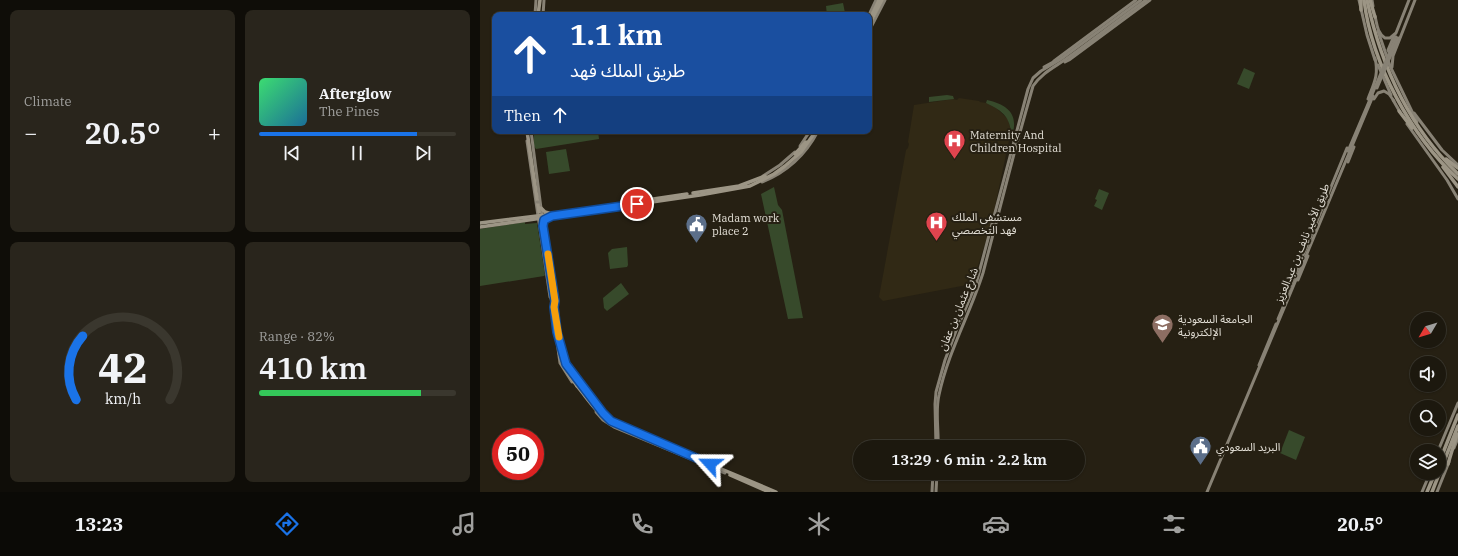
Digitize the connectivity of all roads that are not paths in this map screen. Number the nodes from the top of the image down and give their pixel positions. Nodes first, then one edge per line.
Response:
1 (536, 0) edge
2 (542, 0) edge
3 (881, 0) edge
4 (1137, 0) edge
5 (1141, 0) edge
6 (1146, 0) edge
7 (1150, 0) edge
8 (1361, 0) edge
9 (1370, 0) edge
10 (1412, 0) edge
11 (1361, 10) joint
12 (875, 11) junction
13 (535, 12) edge
14 (540, 12) edge
15 (871, 12) edge
16 (872, 16) edge
17 (1124, 16) junction
18 (1375, 17) joint
19 (872, 18) edge
20 (872, 23) edge
21 (1378, 30) junction
22 (1396, 32) junction
23 (1094, 37) junction
24 (1396, 48) junction
25 (1070, 52) junction
26 (1375, 58) junction
27 (1054, 61) junction
28 (1057, 65) junction
29 (1395, 76) junction
30 (1033, 78) junction
31 (1375, 82) junction
32 (1404, 94) junction
33 (1373, 97) junction
34 (1394, 102) junction
35 (1399, 111) junction
36 (1422, 131) junction
37 (529, 134) edge
38 (529, 134) edge
39 (529, 134) edge
40 (812, 134) edge
41 (1425, 139) junction
42 (1351, 148) junction
43 (1430, 149) junction
44 (1346, 157) junction
45 (1348, 161) junction
46 (1458, 164) edge
47 (1339, 168) junction
48 (1458, 168) edge
49 (1458, 174) edge
50 (1458, 179) edge
51 (1458, 187) edge
52 (1458, 199) edge
53 (1325, 208) junction
54 (552, 215) junction
55 (539, 216) junction
56 (529, 218) junction
57 (480, 224) edge
58 (543, 226) junction
59 (480, 227) edge
60 (542, 232) junction
61 (1305, 256) junction
62 (1286, 299) junction
63 (553, 305) junction
64 (1284, 310) junction
65 (557, 332) junction
66 (937, 389) junction
67 (1243, 403) junction
68 (1458, 403) edge
69 (938, 404) junction
70 (1458, 415) edge
71 (606, 416) junction
72 (603, 420) junction
73 (1458, 426) edge
74 (628, 431) junction
75 (1458, 432) edge
76 (1446, 433) edge
77 (1445, 436) joint
78 (1458, 438) edge
79 (937, 440) edge
80 (937, 440) edge
81 (1441, 444) edge
82 (1442, 444) edge
83 (1446, 445) edge
84 (1448, 464) junction
85 (725, 473) junction
86 (737, 475) junction
87 (933, 480) edge
88 (937, 480) edge
89 (1427, 480) edge
90 (1431, 480) edge
91 (769, 492) edge
92 (776, 492) edge
93 (932, 492) edge
94 (936, 492) edge
95 (1206, 492) edge
96 (1422, 492) edge
97 (1427, 492) edge
98 (1432, 492) edge
99 (1437, 492) edge

1 - 13 main road
2 - 14 highway
3 - 12 highway
3 - 15 main road
3 - 20 main road
4 - 17 main road
4 - 27 main road
5 - 17 main road, شارع عثمان بن عفان
6 - 17 main road, شارع عثمان بن عفان
7 - 17 main road
8 - 11 highway
8 - 41 highway
9 - 18 highway
9 - 36 highway
10 - 22 main road
10 - 24 main road
10 - 33 main road, طريق الأمير نايف بن عبدالعزيز, bridge
11 - 26 main road
12 - 16 highway
12 - 19 highway
17 - 23 main road, شارع عثمان بن عفان
17 - 28 main road
18 - 21 main road
21 - 22 main road
21 - 29 main road
22 - 24 main road
23 - 23 main road
23 - 25 main road, شارع عثمان بن عفان
23 - 28 main road, شارع عثمان بن عفان
24 - 29 main road
25 - 27 main road
25 - 30 main road, شارع عثمان بن عفان
26 - 31 main road
26 - 34 main road
27 - 30 main road
28 - 69 main road, شارع عثمان بن عفان
29 - 32 main road
30 - 66 main road, شارع عثمان بن عفان
31 - 33 main road
31 - 47 main road
32 - 36 main road
32 - 46 main road
33 - 34 main road
33 - 42 main road, طريق الأمير نايف بن عبدالعزيز
33 - 44 main road, طريق الأمير نايف بن عبدالعزيز
33 - 45 main road
34 - 35 main road
35 - 41 highway
35 - 52 main road
36 - 41 highway
37 - 55 highway
38 - 55 main road
39 - 55 highway
40 - 54 highway
41 - 43 highway
41 - 48 highway
41 - 49 highway
42 - 45 main road
42 - 53 main road, طريق الأمير نايف بن عبدالعزيز
43 - 50 highway
43 - 51 highway
44 - 47 main road
44 - 53 main road, طريق الأمير نايف بن عبدالعزيز
45 - 64 main road
47 - 62 main road
53 - 61 main road, طريق الأمير نايف بن عبدالعزيز
54 - 55 highway
54 - 55 highway
54 - 58 highway
55 - 56 highway
55 - 56 highway
55 - 58 main road
55 - 60 main road
55 - 63 highway
56 - 57 highway
56 - 59 highway
58 - 60 main road
60 - 63 main road
61 - 62 main road, طريق الأمير نايف بن عبدالعزيز
61 - 64 main road, طريق الأمير نايف بن عبدالعزيز
62 - 67 main road, طريق الأمير نايف بن عبدالعزيز
63 - 65 highway
64 - 67 main road, طريق الأمير نايف بن عبدالعزيز
65 - 71 main road
65 - 72 main road
65 - 74 highway, bridge
66 - 69 main road
66 - 80 main road, شارع عثمان بن عفان
67 - 95 main road, طريق الأمير نايف بن عبدالعزيز
68 - 76 main road
69 - 79 main road, شارع عثمان بن عفان
70 - 83 highway
71 - 72 main road
71 - 86 main road
72 - 85 main road
73 - 98 highway
74 - 85 highway
74 - 86 highway
75 - 84 highway
77 - 81 main road
77 - 82 main road
78 - 84 main road
84 - 99 main road
85 - 91 highway
86 - 92 highway
87 - 93 main road
88 - 94 main road
89 - 96 main road
90 - 97 highway

